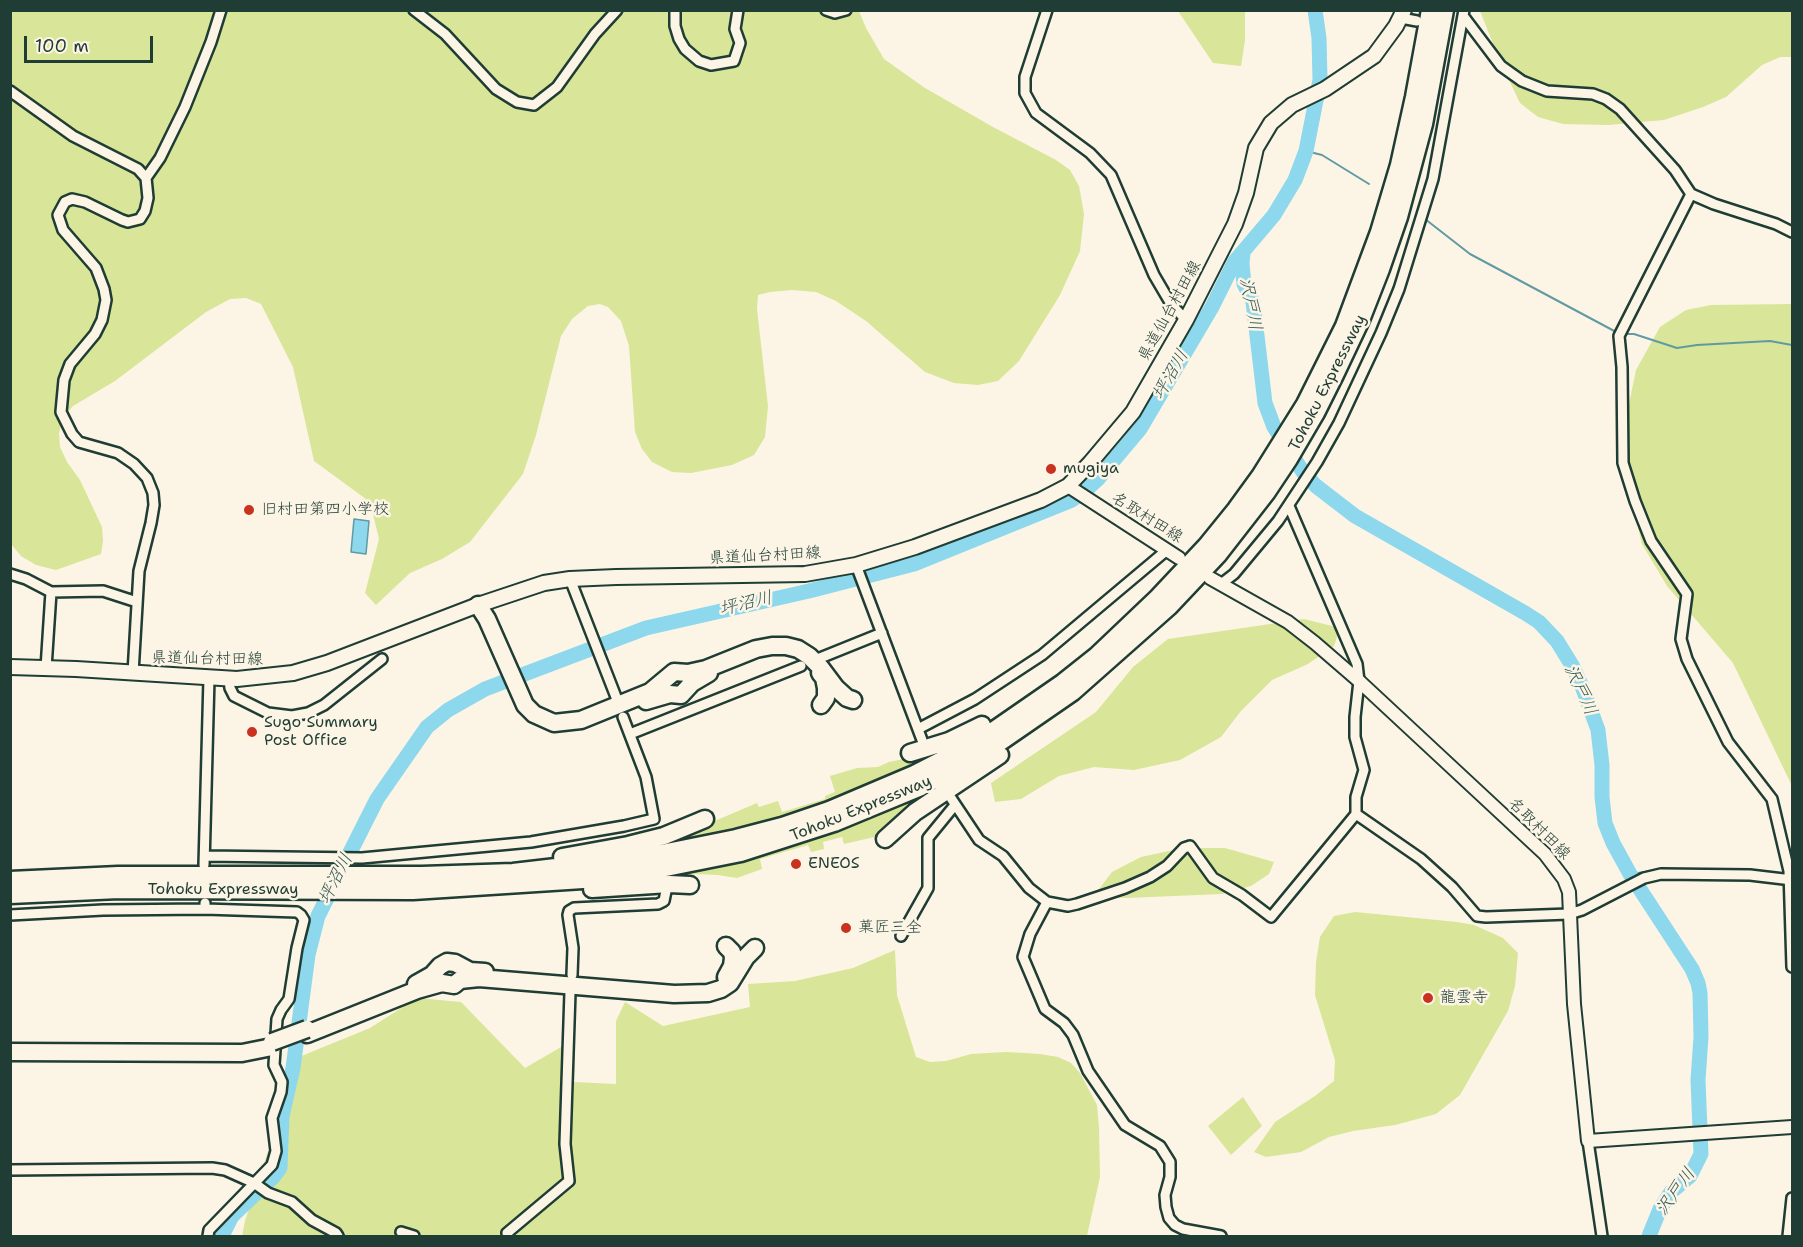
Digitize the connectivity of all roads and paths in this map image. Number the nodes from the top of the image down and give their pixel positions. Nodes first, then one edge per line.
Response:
1 (221, 10) edge
2 (414, 10) edge
3 (617, 10) edge
4 (675, 10) edge
5 (738, 10) edge
6 (826, 10) edge
7 (846, 10) edge
8 (1047, 10) edge
9 (1445, 10) edge
10 (1403, 14) edge
11 (1464, 14) edge
12 (1423, 16) edge
13 (1451, 27) dead end
14 (1462, 29) junction
15 (10, 91) edge
16 (146, 178) junction
17 (1691, 194) junction
18 (1792, 232) edge
19 (1186, 320) junction
20 (1069, 487) junction
21 (1289, 506) junction
22 (1167, 550) junction
23 (1179, 558) dead end
24 (858, 568) junction
25 (10, 574) edge
26 (570, 579) junction
27 (1216, 581) joint
28 (51, 592) junction
29 (137, 602) junction
30 (478, 605) junction
31 (1132, 632) junction
32 (882, 633) junction
33 (820, 658) dead end
34 (382, 659) dead end
35 (801, 666) dead end
36 (10, 668) edge
37 (46, 668) junction
38 (133, 673) junction
39 (209, 678) junction
40 (229, 679) junction
41 (1359, 681) junction
42 (516, 697) junction
43 (616, 697) dead end
44 (852, 700) dead end
45 (821, 705) dead end
46 (623, 717) dead end
47 (918, 729) junction
48 (630, 734) junction
49 (922, 740) dead end
50 (910, 753) dead end
51 (1356, 814) junction
52 (654, 819) junction
53 (705, 819) dead end
54 (656, 831) dead end
55 (885, 839) dead end
56 (1790, 876) edge
57 (10, 880) edge
58 (362, 881) junction
59 (316, 883) junction
60 (690, 885) dead end
61 (666, 891) dead end
62 (10, 895) edge
63 (1047, 902) junction
64 (1569, 914) junction
65 (10, 915) edge
66 (901, 936) dead end
67 (726, 946) dead end
68 (755, 948) dead end
69 (1792, 967) edge
70 (572, 975) dead end
71 (570, 992) dead end
72 (307, 1031) junction
73 (10, 1044) edge
74 (272, 1044) junction
75 (10, 1052) edge
76 (1792, 1127) edge
77 (1588, 1141) junction
78 (10, 1170) edge
79 (258, 1187) junction
80 (1792, 1198) edge
81 (401, 1232) dead end
82 (208, 1236) edge
83 (338, 1236) edge
84 (414, 1236) edge
85 (508, 1236) edge
86 (1221, 1236) edge
87 (1602, 1236) edge
88 (1788, 1236) edge

1 - 16 street
2 - 3 street
4 - 5 street
6 - 7 street
8 - 19 street
9 - 31 highway, Tohoku Expressway
10 - 12 street
10 - 19 main road, 県道仙台村田線
11 - 14 street
11 - 17 street
12 - 31 highway, Tohoku Expressway
13 - 14 street
14 - 21 street
15 - 16 street
16 - 29 street
17 - 18 street
17 - 56 street
19 - 20 main road, 県道仙台村田線
20 - 22 main road, 名取村田線
20 - 24 main road, 県道仙台村田線
21 - 27 street
21 - 41 street
22 - 23 main road, 名取村田線
22 - 47 street
24 - 26 main road, 県道仙台村田線
24 - 32 street
25 - 28 street
26 - 30 main road, 県道仙台村田線
26 - 43 street
27 - 41 main road, 名取村田線
28 - 29 street
28 - 37 street
29 - 38 street
30 - 40 main road, 県道仙台村田線
30 - 42 highway
31 - 50 highway
31 - 55 highway
31 - 58 highway, Tohoku Expressway
32 - 33 street
32 - 47 street
34 - 40 street
35 - 48 street
36 - 37 main road, 県道仙台村田線
37 - 38 main road, 県道仙台村田線
38 - 39 main road, 県道仙台村田線
39 - 40 main road, 県道仙台村田線
39 - 52 street
41 - 51 street
41 - 64 main road, 名取村田線
42 - 44 highway
42 - 45 highway
46 - 48 street
47 - 49 street
48 - 52 street
51 - 63 street
51 - 64 street
52 - 54 street
53 - 58 highway
56 - 64 street
56 - 69 street
57 - 59 highway, Tohoku Expressway
58 - 59 highway, Tohoku Expressway
58 - 59 highway, Tohoku Expressway
58 - 60 highway
59 - 62 highway, Tohoku Expressway
61 - 70 street
63 - 66 street
63 - 86 street
64 - 77 main road, 名取村田線
65 - 79 street
67 - 72 highway
68 - 72 highway
71 - 85 street
72 - 74 highway, bridge
73 - 74 highway
74 - 75 highway
76 - 77 main road
77 - 87 street
78 - 79 street
79 - 82 street
79 - 83 street
80 - 88 street
81 - 84 street

